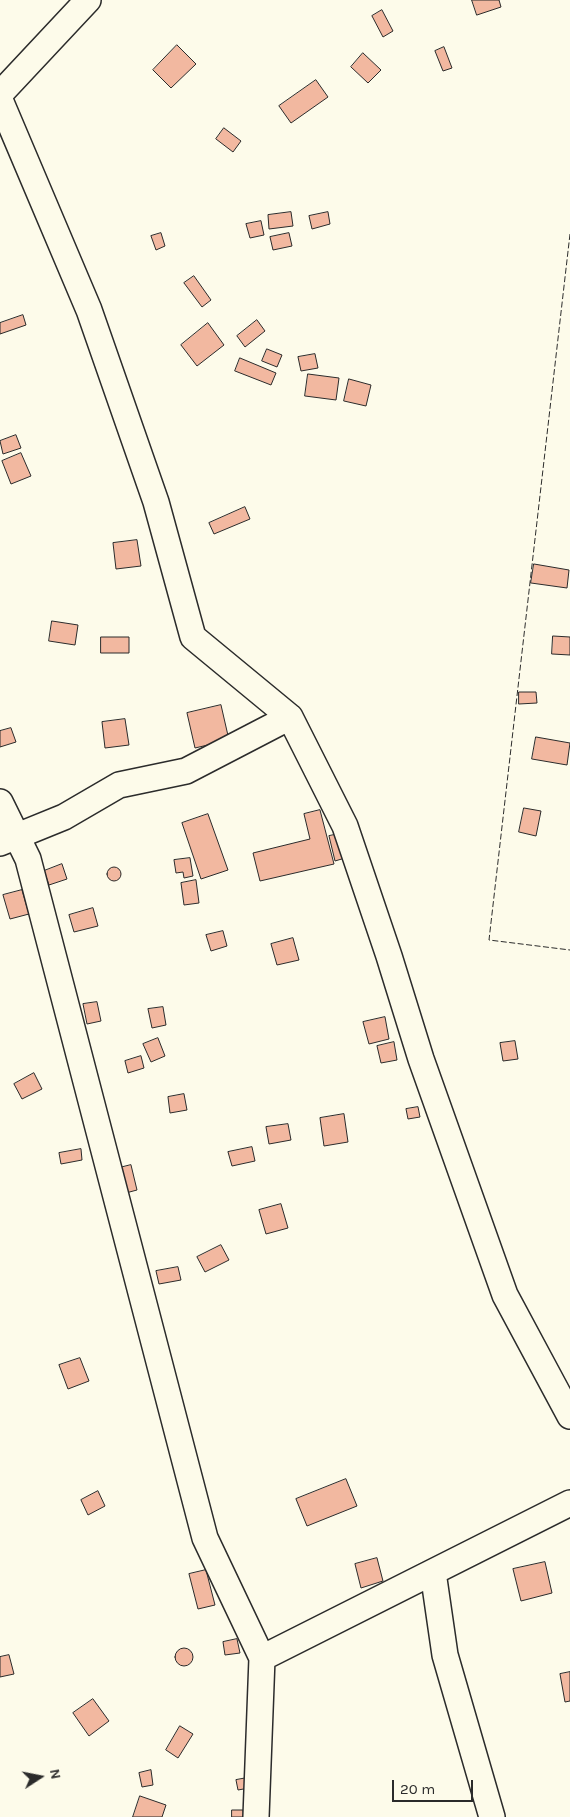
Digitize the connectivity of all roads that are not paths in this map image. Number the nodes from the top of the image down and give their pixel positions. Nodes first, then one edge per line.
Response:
1 (88, 0) edge
2 (0, 94) edge
3 (0, 100) edge
4 (290, 717) junction
5 (0, 802) edge
6 (9, 840) edge
7 (570, 1416) edge
8 (570, 1503) edge
9 (433, 1572) junction
10 (262, 1658) junction
11 (256, 1817) edge
12 (492, 1817) edge

1 - 2 street
3 - 4 street
4 - 6 street
4 - 7 street
5 - 6 street
6 - 10 street
8 - 9 street
9 - 10 street
9 - 12 street
10 - 11 street

